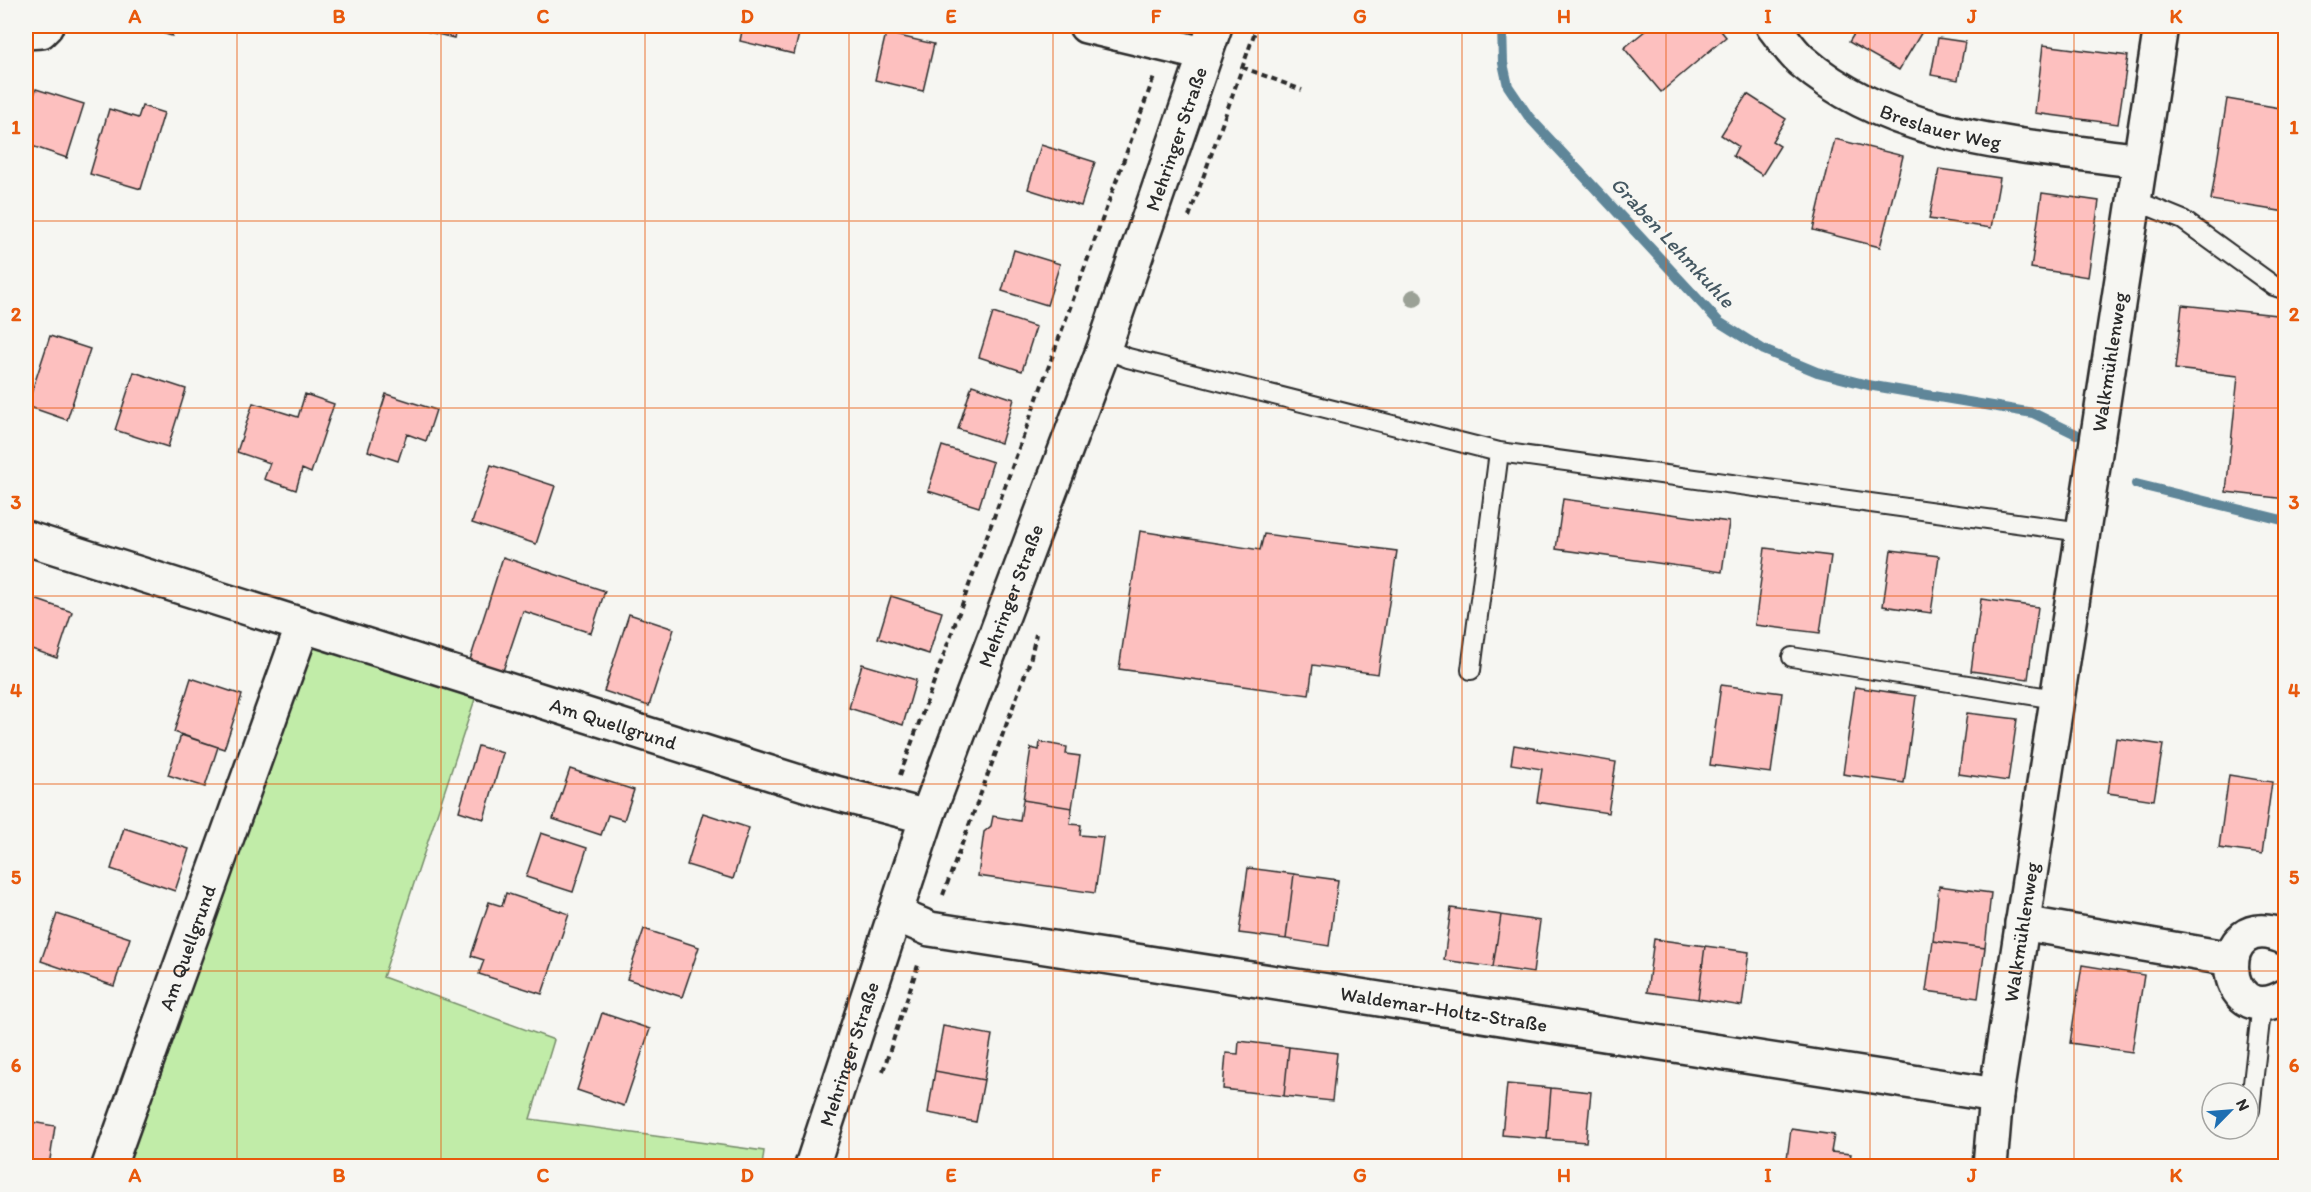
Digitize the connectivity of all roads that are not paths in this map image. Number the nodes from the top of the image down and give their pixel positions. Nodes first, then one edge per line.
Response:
1 (46, 26) edge
2 (1086, 26) edge
3 (1773, 26) edge
4 (2161, 26) edge
5 (26, 32) edge
6 (1210, 40) edge
7 (2140, 161) junction
8 (2134, 200) junction
9 (2286, 290) edge
10 (1104, 348) junction
11 (1498, 452) junction
12 (2082, 532) junction
13 (26, 538) edge
14 (303, 625) junction
15 (1792, 657) dead end
16 (1471, 670) dead end
17 (2056, 699) junction
18 (927, 817) junction
19 (895, 914) junction
20 (2022, 923) junction
21 (2286, 938) edge
22 (2230, 959) junction
23 (2274, 1000) edge
24 (2256, 1081) edge
25 (1996, 1095) junction
26 (109, 1167) edge
27 (812, 1167) edge
28 (1990, 1167) edge

1 - 5 street
2 - 6 street
3 - 7 street, Breslauer Weg
4 - 7 street, Walkmühlenweg
6 - 10 street, Mehringer Straße
7 - 8 street, Walkmühlenweg
8 - 9 lane
8 - 12 street, Walkmühlenweg
10 - 11 lane
10 - 18 street, Mehringer Straße
11 - 12 lane
11 - 16 lane
12 - 17 street, Walkmühlenweg
13 - 14 street, Am Quellgrund
14 - 18 street, Am Quellgrund
14 - 26 street, Am Quellgrund
15 - 17 lane
17 - 20 street, Walkmühlenweg
18 - 19 street, Mehringer Straße
19 - 25 street, Waldemar-Holtz-Straße
19 - 27 street, Mehringer Straße
20 - 22 street
20 - 25 street, Walkmühlenweg
21 - 22 street
22 - 23 street
23 - 24 lane
25 - 28 street, Walkmühlenweg

